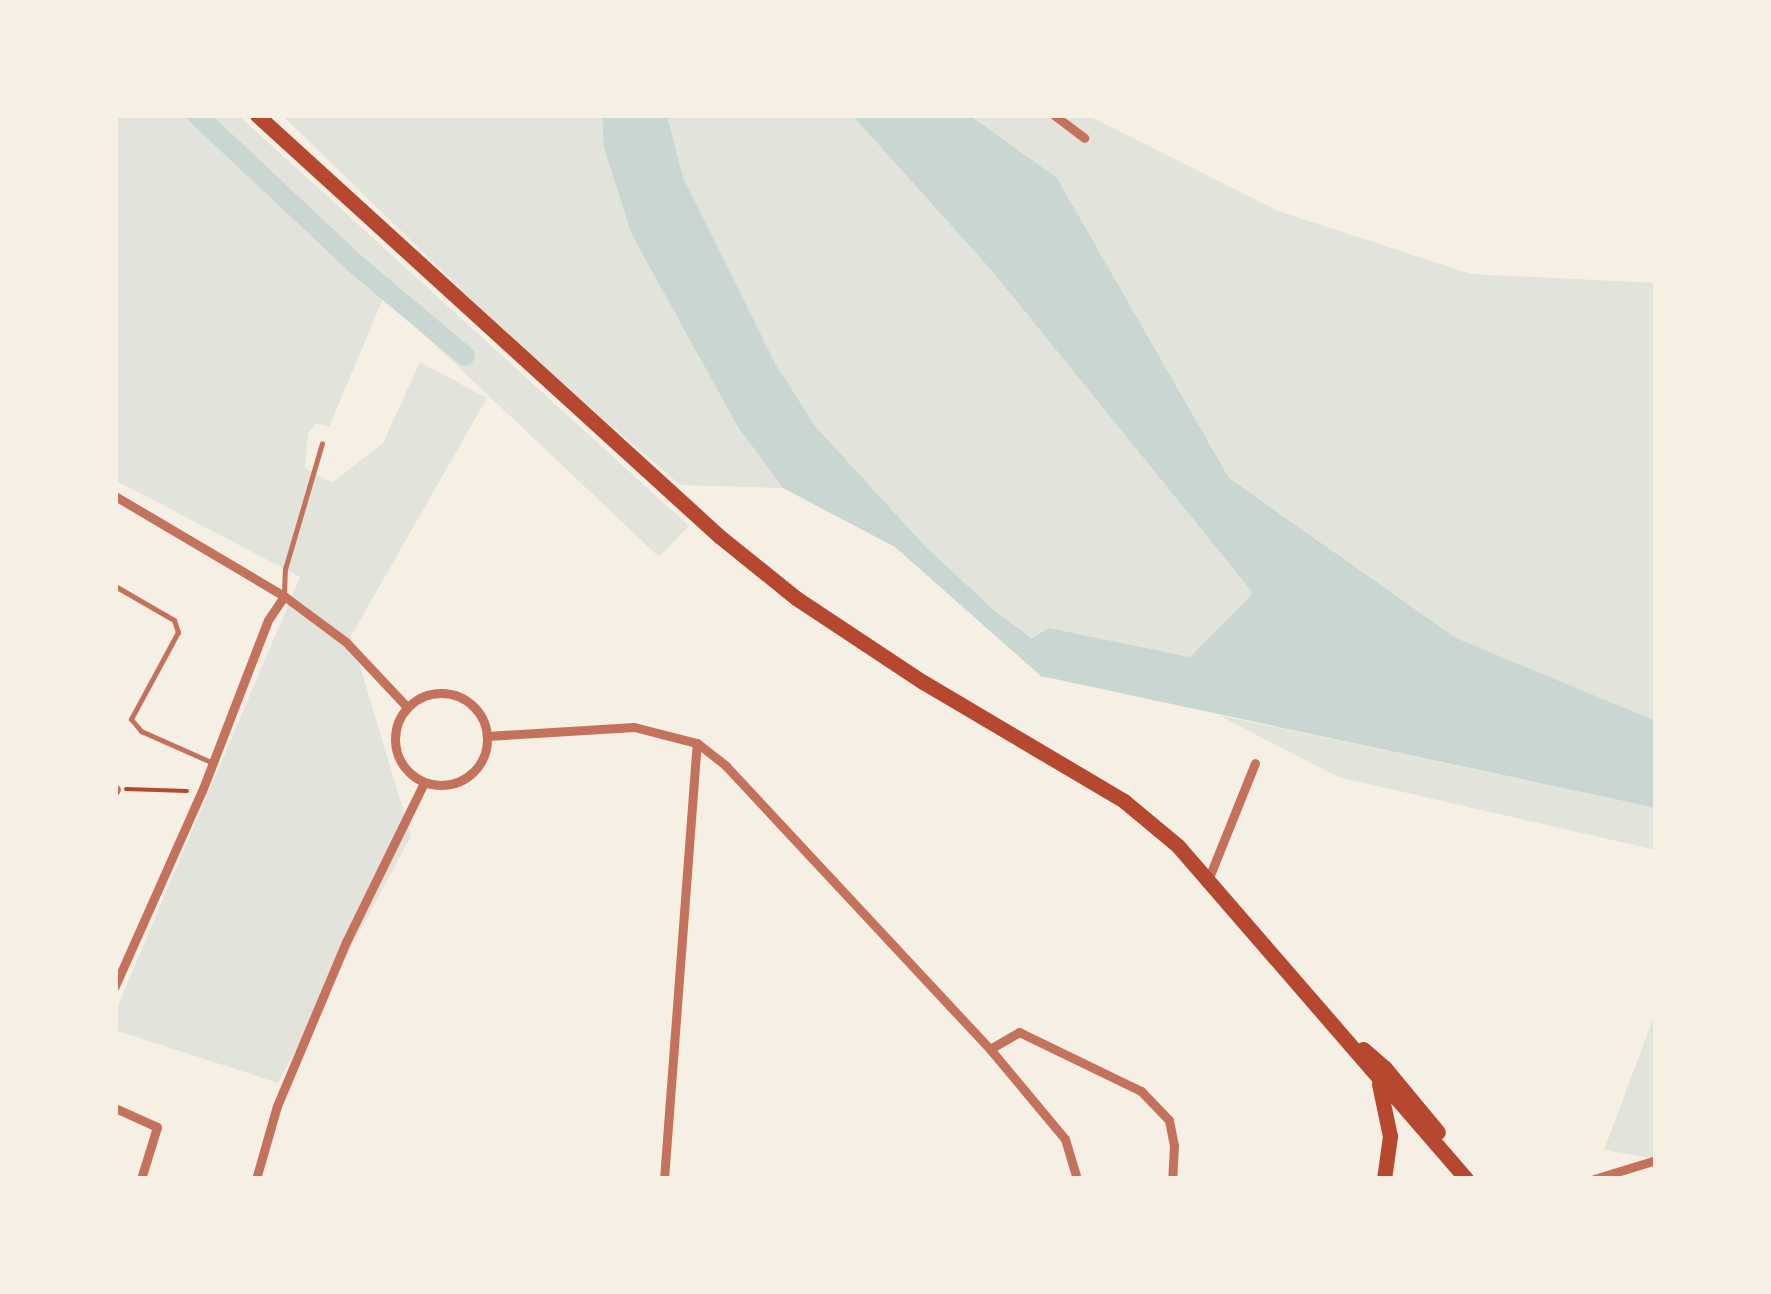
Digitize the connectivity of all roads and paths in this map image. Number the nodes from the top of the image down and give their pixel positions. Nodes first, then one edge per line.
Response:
1 (257, 115) edge
2 (1054, 115) edge
3 (1084, 138) dead end
4 (322, 442) dead end
5 (115, 496) edge
6 (115, 586) edge
7 (284, 596) junction
8 (407, 707) junction
9 (487, 736) junction
10 (697, 743) junction
11 (212, 763) junction
12 (1255, 763) dead end
13 (424, 783) junction
14 (116, 790) edge
15 (202, 791) junction
16 (1208, 880) junction
17 (115, 986) edge
18 (1340, 1031) junction
19 (990, 1048) junction
20 (1378, 1080) junction
21 (115, 1108) edge
22 (1656, 1160) edge
23 (140, 1179) edge
24 (256, 1179) edge
25 (664, 1179) edge
26 (1077, 1179) edge
27 (1172, 1179) edge
28 (1384, 1179) edge
29 (1466, 1179) edge
30 (1476, 1179) edge
31 (1594, 1179) edge

1 - 16 main road
2 - 3 street
4 - 7 lane
5 - 7 street
6 - 11 lane
7 - 8 street
7 - 11 street
8 - 9 street
8 - 13 street
9 - 10 street
9 - 13 street
10 - 19 street
10 - 25 street
11 - 15 street
12 - 16 street
13 - 24 street
14 - 15 path
15 - 17 street
16 - 18 main road
18 - 20 main road
18 - 30 main road
19 - 26 street
19 - 27 street
20 - 28 main road
20 - 29 main road
21 - 23 street
22 - 31 street

